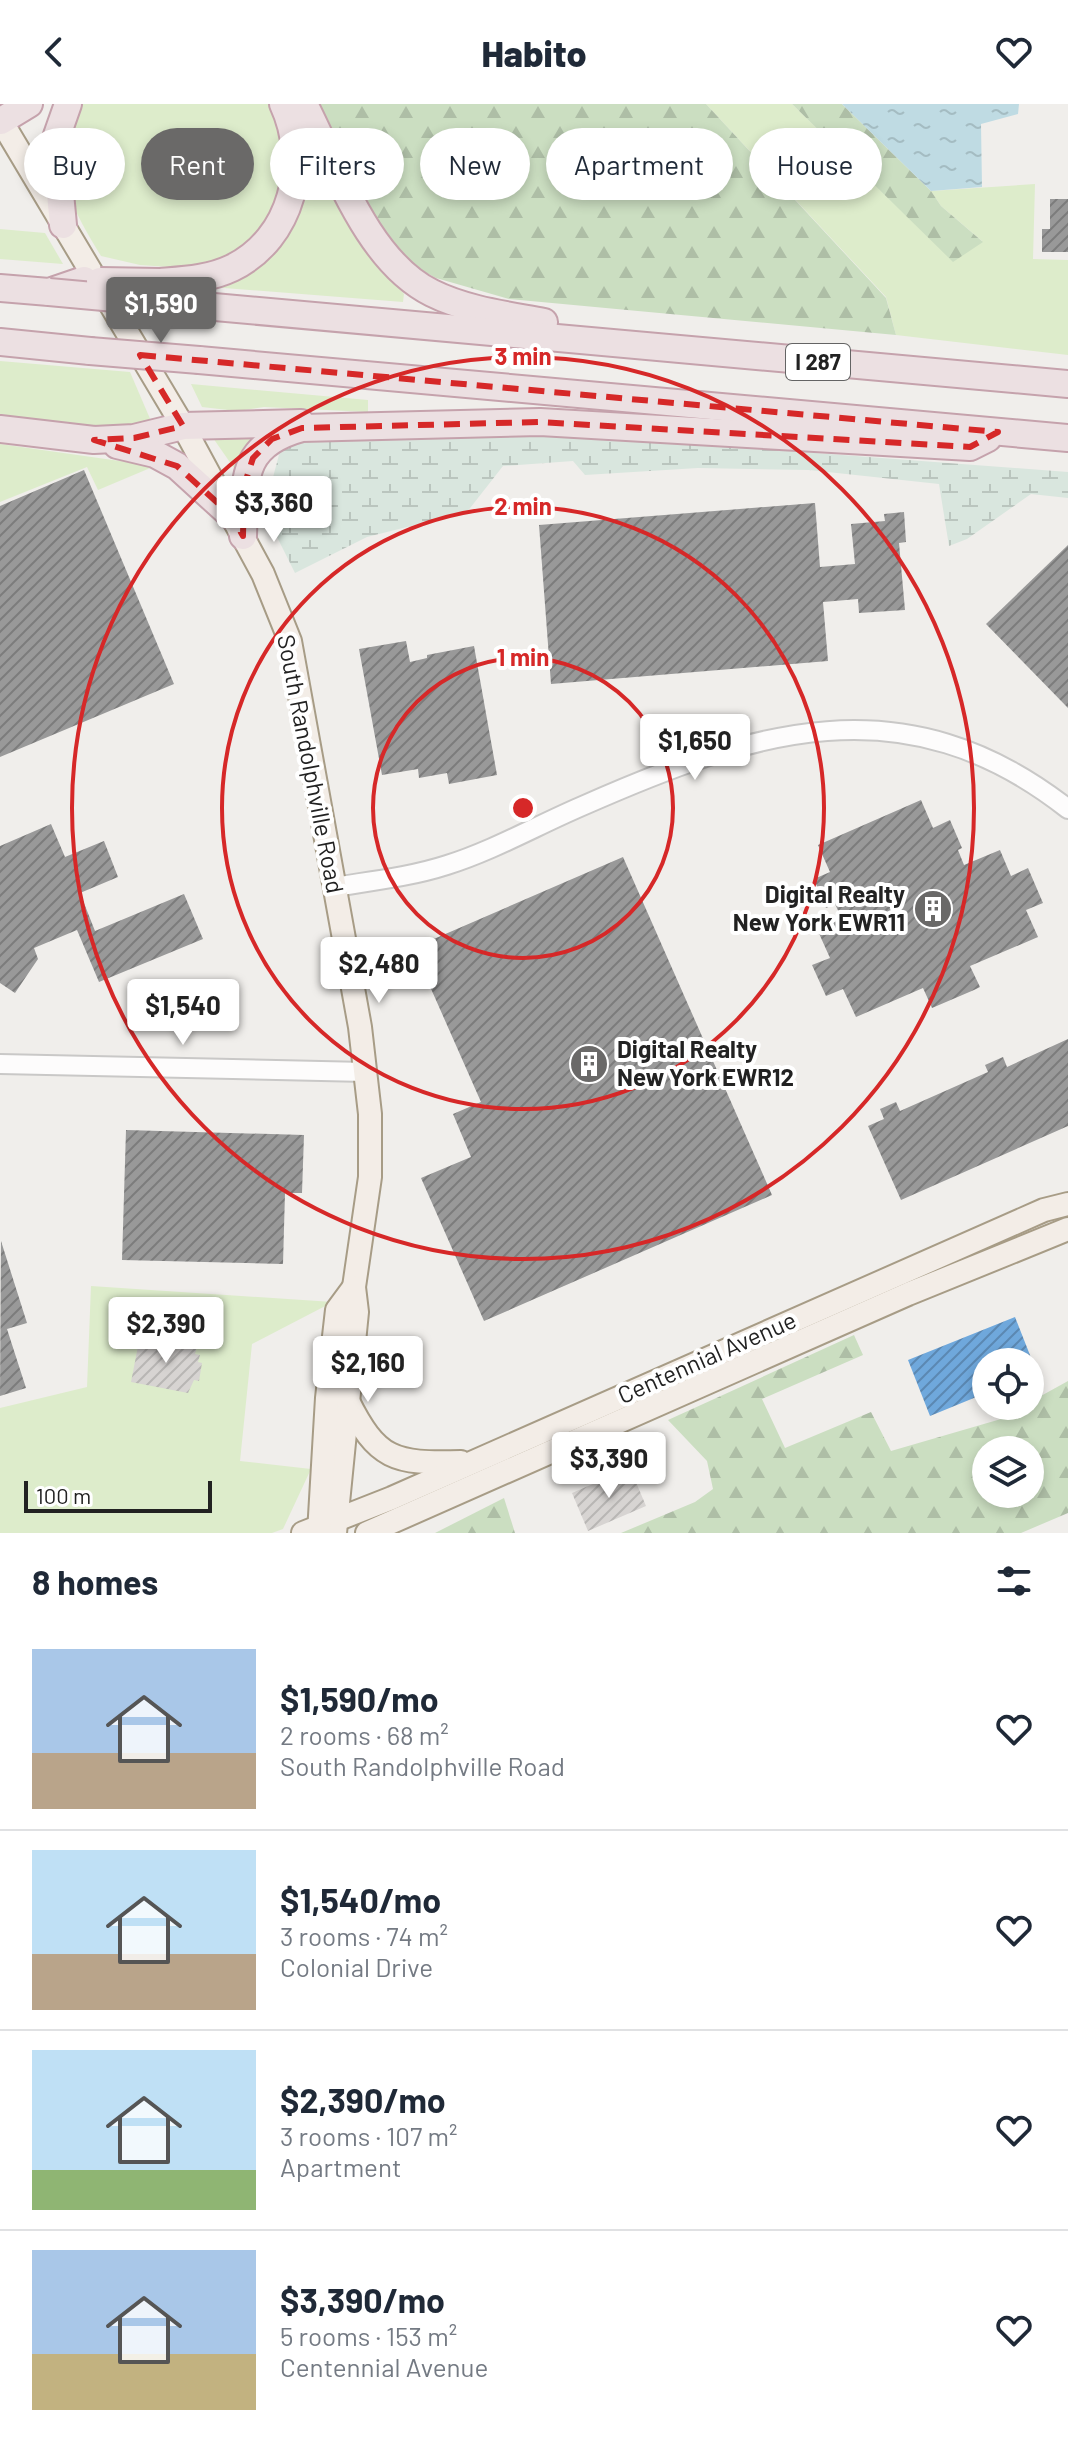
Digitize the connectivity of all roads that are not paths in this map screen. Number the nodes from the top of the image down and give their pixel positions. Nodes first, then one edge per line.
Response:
1 (29, 104) edge
2 (68, 104) edge
3 (283, 104) edge
4 (304, 104) edge
5 (1, 120) edge
6 (63, 225) junction
7 (0, 288) edge
8 (160, 292) junction
9 (569, 339) junction
10 (0, 342) edge
11 (1068, 384) edge
12 (328, 425) junction
13 (183, 426) junction
14 (0, 429) edge
15 (998, 432) junction
16 (1068, 438) edge
17 (94, 440) junction
18 (238, 526) junction
19 (1068, 809) edge
20 (334, 887) junction
21 (0, 1064) edge
22 (366, 1072) junction
23 (1068, 1204) edge
24 (1068, 1229) edge
25 (354, 1287) junction
26 (346, 1397) junction
27 (470, 1462) junction
28 (323, 1530) edge
29 (367, 1533) edge

1 - 5 highway
2 - 6 highway
3 - 8 highway
4 - 9 highway
5 - 6 main road, South Randolphville Road
6 - 13 main road, South Randolphville Road
7 - 8 highway, I 287, bridge
8 - 9 highway, I 287
9 - 11 highway, I 287
10 - 15 highway, I 287, bridge
12 - 13 highway
12 - 15 highway
12 - 18 highway
13 - 17 highway
13 - 18 main road, South Randolphville Road
14 - 17 highway
15 - 16 highway, I 287
17 - 18 highway
18 - 20 main road, South Randolphville Road
19 - 20 street
20 - 22 main road, South Randolphville Road
21 - 22 street
22 - 25 main road, South Randolphville Road
23 - 27 main road, Centennial Avenue
24 - 29 main road, Centennial Avenue
25 - 26 main road, South Randolphville Road
25 - 28 main road, South Randolphville Road
26 - 27 main road
26 - 28 main road, South Randolphville Road
27 - 28 main road, Centennial Avenue

